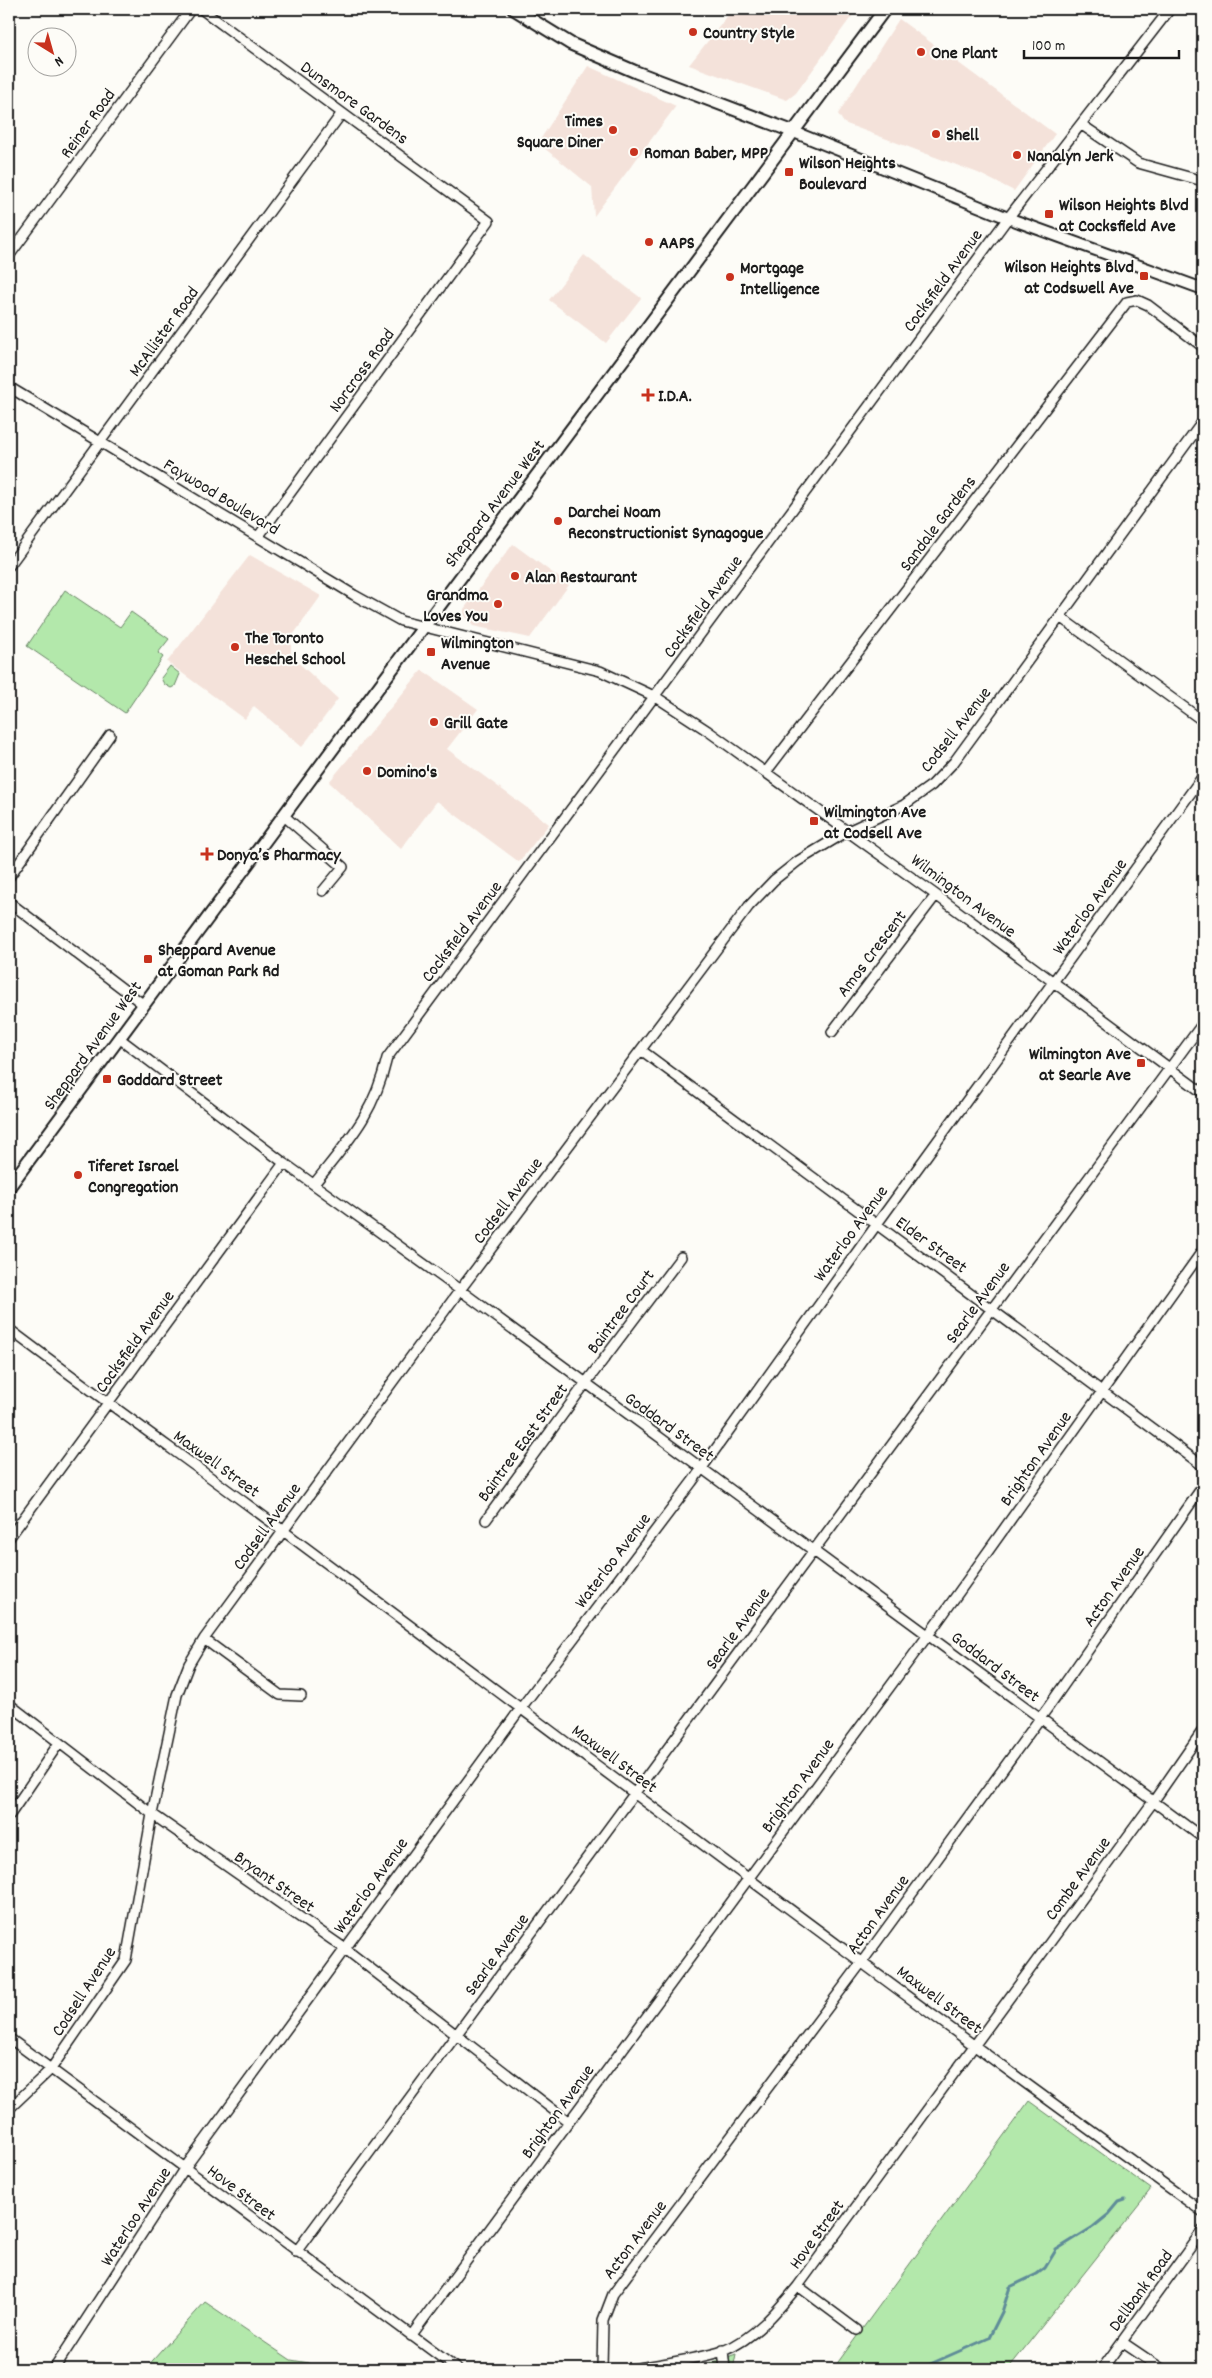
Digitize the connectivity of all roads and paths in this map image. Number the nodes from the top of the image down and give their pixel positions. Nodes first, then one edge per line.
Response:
1 (191, 9) edge
2 (202, 9) edge
3 (514, 9) edge
4 (885, 9) edge
5 (1170, 9) edge
6 (342, 113) junction
7 (1082, 125) junction
8 (794, 132) junction
9 (1203, 181) edge
10 (1008, 218) junction
11 (489, 221) joint
12 (9, 256) edge
13 (1203, 289) edge
14 (1203, 347) edge
15 (9, 387) edge
16 (1203, 421) edge
17 (102, 442) junction
18 (258, 537) junction
19 (9, 566) edge
20 (1060, 617) junction
21 (422, 628) junction
22 (656, 697) junction
23 (1203, 721) edge
24 (110, 735) dead end
25 (766, 772) junction
26 (1203, 776) edge
27 (283, 815) junction
28 (848, 831) junction
29 (9, 876) edge
30 (323, 891) dead end
31 (936, 894) junction
32 (9, 902) edge
33 (1054, 983) junction
34 (144, 1005) junction
35 (1203, 1023) edge
36 (832, 1032) dead end
37 (119, 1038) junction
38 (641, 1050) junction
39 (1170, 1068) junction
40 (1203, 1093) edge
41 (284, 1162) junction
42 (314, 1184) junction
43 (9, 1187) edge
44 (876, 1224) junction
45 (1203, 1250) edge
46 (681, 1257) dead end
47 (460, 1290) junction
48 (992, 1308) junction
49 (9, 1329) edge
50 (585, 1384) junction
51 (1102, 1391) junction
52 (108, 1404) junction
53 (1203, 1466) edge
54 (701, 1469) junction
55 (1203, 1486) edge
56 (486, 1520) dead end
57 (283, 1530) junction
58 (9, 1538) edge
59 (814, 1551) junction
60 (928, 1636) junction
61 (204, 1639) junction
62 (301, 1696) dead end
63 (9, 1704) edge
64 (521, 1708) junction
65 (1040, 1719) junction
66 (1203, 1730) edge
67 (59, 1743) junction
68 (635, 1793) junction
69 (1153, 1802) junction
70 (152, 1814) junction
71 (9, 1816) edge
72 (1203, 1838) edge
73 (750, 1877) junction
74 (344, 1948) junction
75 (862, 1962) junction
76 (456, 2036) junction
77 (9, 2038) edge
78 (974, 2045) junction
79 (51, 2069) junction
80 (9, 2109) edge
81 (569, 2122) junction
82 (184, 2169) junction
83 (1203, 2212) edge
84 (1203, 2230) edge
85 (296, 2252) junction
86 (798, 2286) junction
87 (856, 2330) dead end
88 (411, 2336) junction
89 (1122, 2342) junction
90 (723, 2350) junction
91 (54, 2369) edge
92 (457, 2369) edge
93 (602, 2369) edge
94 (632, 2369) edge
95 (725, 2369) edge
96 (1102, 2369) edge
97 (1162, 2369) edge

1 - 12 street, Reiner Road
2 - 6 street, Dunsmore Gardens
3 - 8 main road
4 - 8 main road, Sheppard Avenue West
5 - 7 street, Cocksfield Avenue
6 - 11 street, Dunsmore Gardens
6 - 17 street, McAllister Road
7 - 9 street
7 - 10 street, Cocksfield Avenue
8 - 10 street
8 - 21 main road, Sheppard Avenue West
10 - 13 street
10 - 22 street, Cocksfield Avenue
11 - 18 street, Norcross Road
14 - 25 street, Sandale Gardens
15 - 17 street, Faywood Boulevard
16 - 20 street, Codsell Avenue
17 - 18 street, Faywood Boulevard
17 - 19 street, McAllister Road
18 - 21 street, Faywood Boulevard
20 - 23 street
20 - 28 street, Codsell Avenue
21 - 22 street, Wilmington Avenue
21 - 27 main road, Sheppard Avenue West
22 - 25 street, Wilmington Avenue
22 - 42 street, Cocksfield Avenue
24 - 29 street
25 - 28 street, Wilmington Avenue
26 - 33 street, Waterloo Avenue
27 - 30 street
27 - 34 main road, Sheppard Avenue West
28 - 31 street, Wilmington Avenue
28 - 38 street, Codsell Avenue
31 - 33 street, Wilmington Avenue
31 - 36 street, Amos Crescent
32 - 34 street
33 - 39 street, Wilmington Avenue
33 - 44 street, Waterloo Avenue
34 - 37 main road, Sheppard Avenue West
35 - 39 street, Searle Avenue
37 - 41 street, Goddard Street
37 - 43 main road, Sheppard Avenue West
38 - 44 street, Elder Street
38 - 47 street, Codsell Avenue
39 - 40 street, Wilmington Avenue
39 - 48 street, Searle Avenue
41 - 42 street, Goddard Street
41 - 52 street, Cocksfield Avenue
42 - 47 street, Goddard Street
44 - 48 street, Elder Street
44 - 54 street, Waterloo Avenue
45 - 51 street, Brighton Avenue
46 - 50 street, Baintree Court
47 - 50 street, Goddard Street
47 - 57 street, Codsell Avenue
48 - 51 street, Elder Street
48 - 59 street, Searle Avenue
49 - 52 street, Maxwell Street
50 - 54 street, Goddard Street
50 - 56 street, Baintree East Street
51 - 53 street, Elder Street
51 - 60 street, Brighton Avenue
52 - 57 street, Maxwell Street
52 - 58 street, Cocksfield Avenue
54 - 59 street, Goddard Street
54 - 64 street, Waterloo Avenue
55 - 65 street, Acton Avenue
57 - 61 street, Codsell Avenue
57 - 64 street, Maxwell Street
59 - 60 street, Goddard Street
59 - 68 street, Searle Avenue
60 - 65 street, Goddard Street
60 - 73 street, Brighton Avenue
61 - 62 street
61 - 70 street, Codsell Avenue
63 - 67 street, Bryant Street
64 - 68 street, Maxwell Street
64 - 74 street, Waterloo Avenue
65 - 69 street, Goddard Street
65 - 75 street, Acton Avenue
66 - 69 street, Combe Avenue
67 - 70 street, Bryant Street
67 - 71 street
68 - 73 street, Maxwell Street
68 - 76 street, Searle Avenue
69 - 72 street, Goddard Street
69 - 78 street, Combe Avenue
70 - 74 street, Bryant Street
70 - 79 street, Codsell Avenue
73 - 75 street, Maxwell Street
73 - 81 street, Brighton Avenue
74 - 76 street, Bryant Street
74 - 82 street, Waterloo Avenue
75 - 78 street, Maxwell Street
75 - 93 street, Acton Avenue
76 - 81 street, Bryant Street
76 - 85 street, Searle Avenue
77 - 79 street, Hove Street
78 - 83 street, Maxwell Street
78 - 86 street, Hove Street
79 - 80 street, Codsell Avenue
79 - 82 street, Hove Street
81 - 88 street, Brighton Avenue
82 - 85 street, Hove Street
82 - 91 street, Waterloo Avenue
84 - 89 street, Dellbank Road
85 - 88 street, Hove Street
86 - 87 street
86 - 90 street, Hove Street
88 - 92 street, Hove Street
89 - 96 street, Dellbank Road
89 - 97 street
90 - 94 street, Hove Street
90 - 95 street

